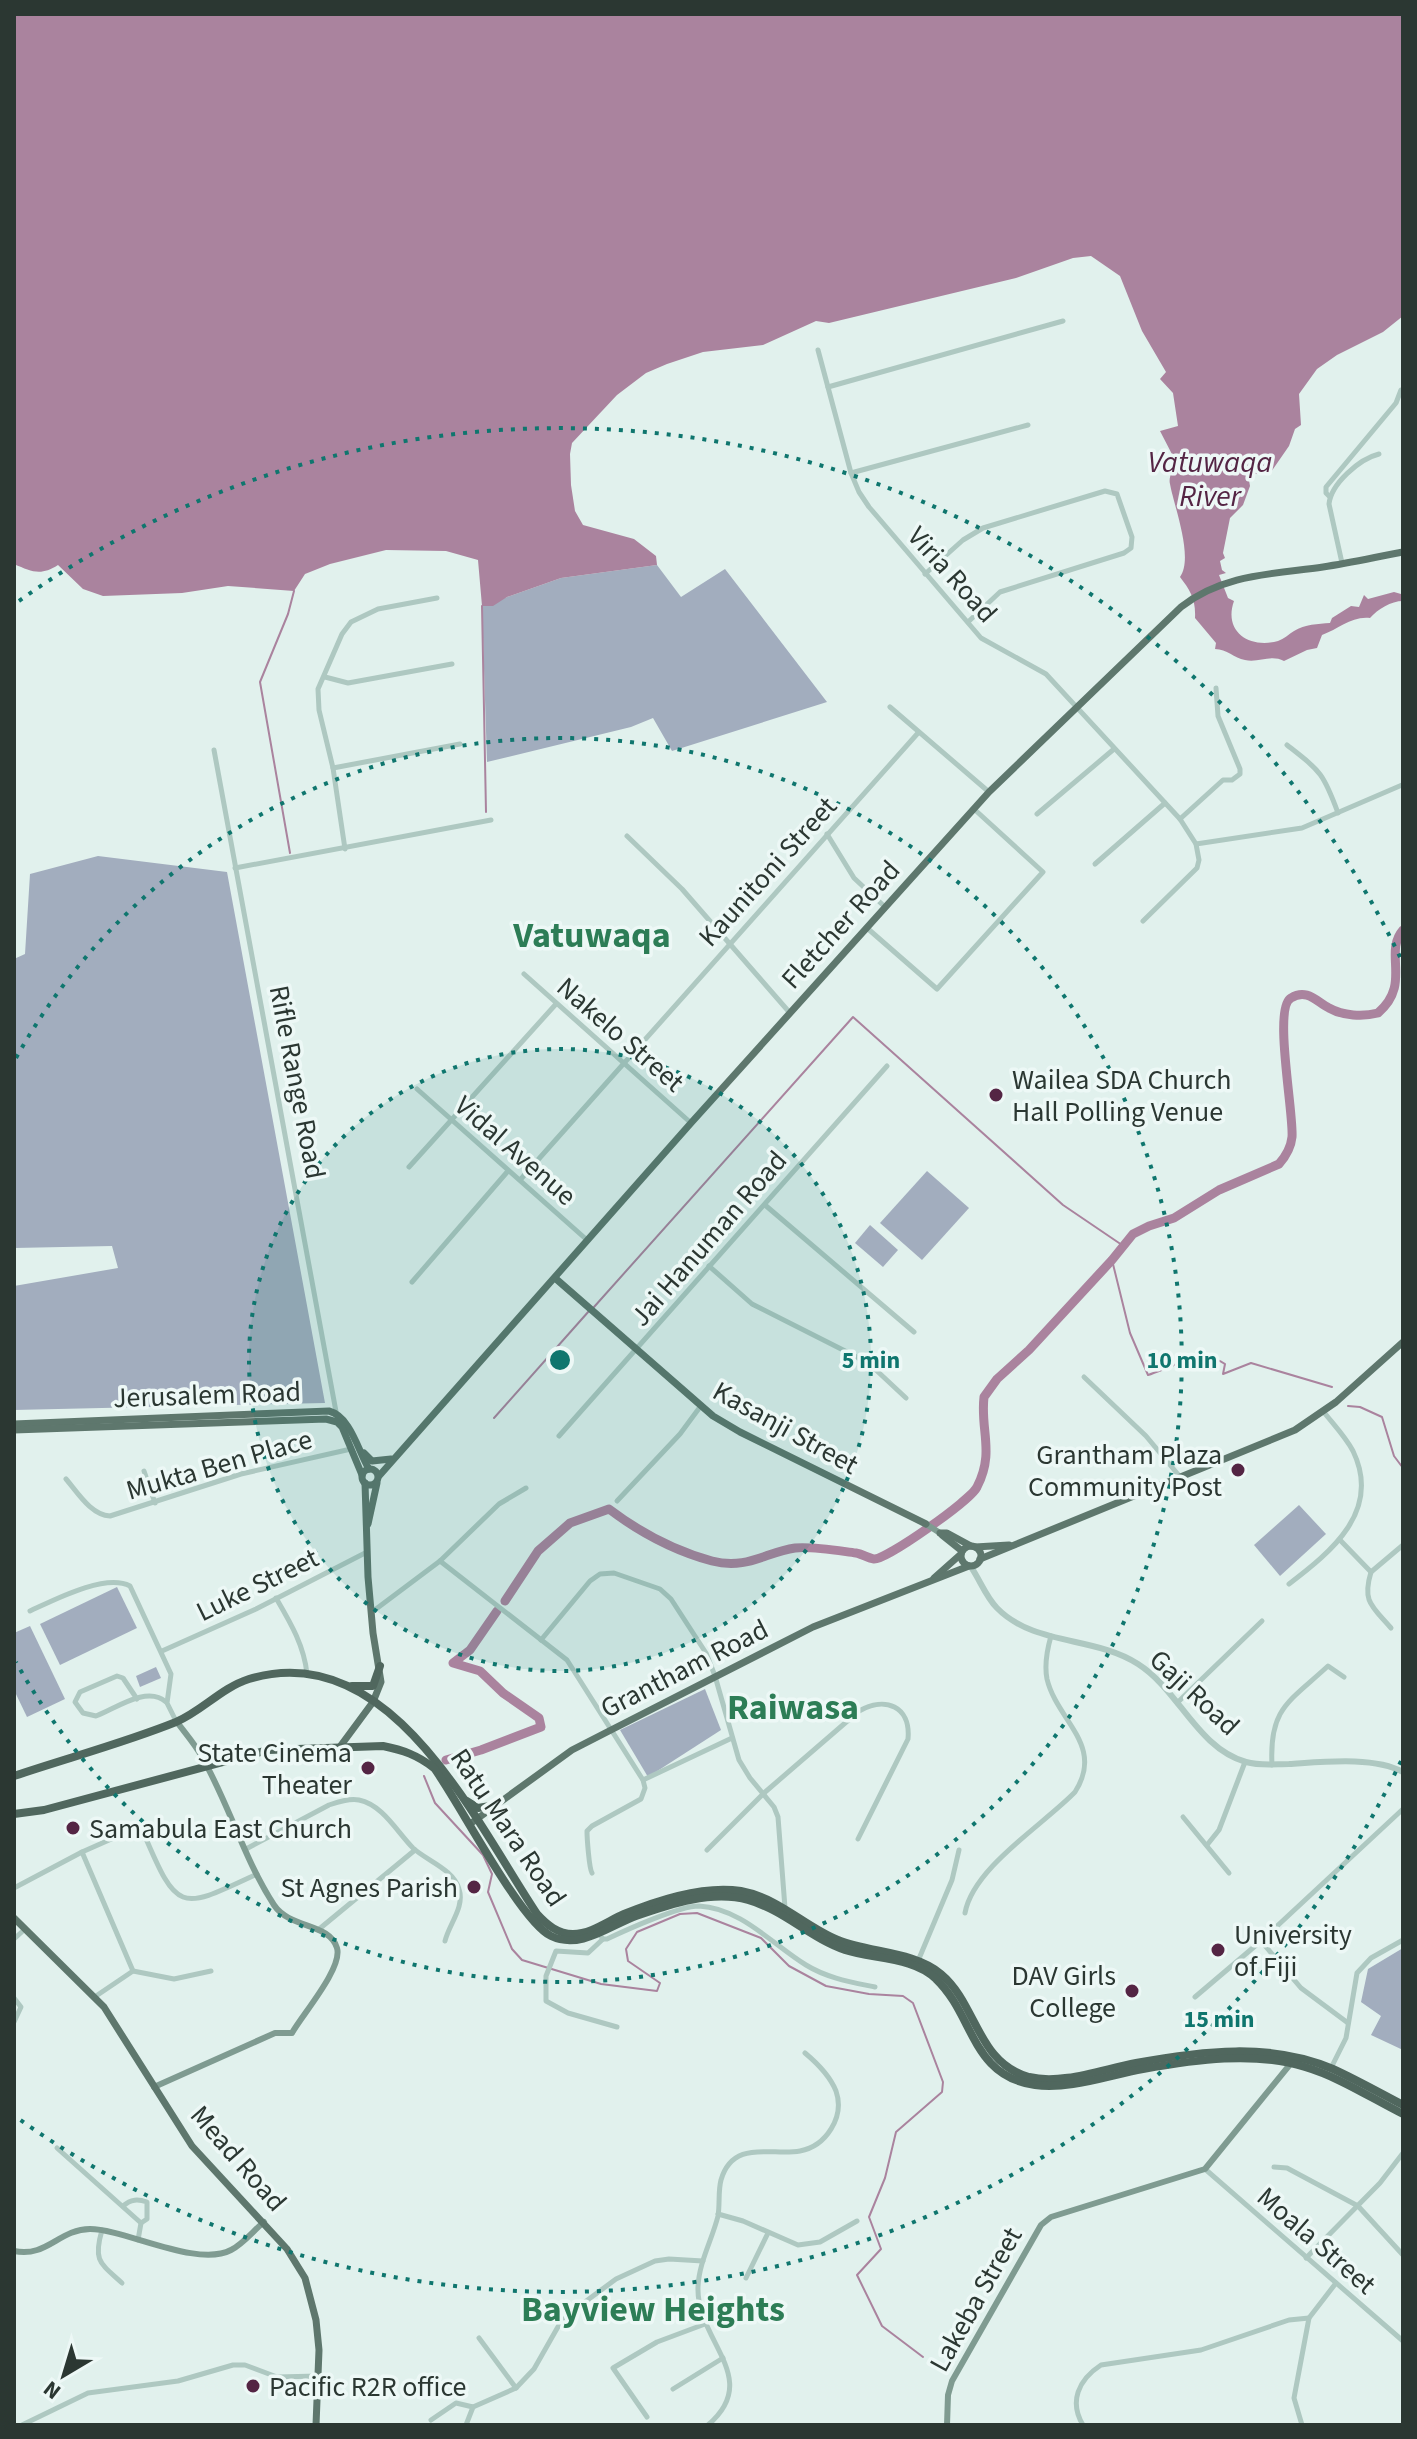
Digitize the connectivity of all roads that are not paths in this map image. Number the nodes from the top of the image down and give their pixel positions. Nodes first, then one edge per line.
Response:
1 (1063, 321) dead end
2 (818, 350) dead end
3 (828, 387) junction
4 (1401, 390) dead end
5 (1028, 425) dead end
6 (1379, 454) dead end
7 (851, 473) junction
8 (1330, 497) junction
9 (1403, 552) edge
10 (1342, 563) junction
11 (925, 574) junction
12 (437, 598) dead end
13 (968, 622) junction
14 (452, 664) dead end
15 (325, 677) junction
16 (1216, 688) dead end
17 (1077, 706) junction
18 (890, 707) dead end
19 (918, 733) junction
20 (460, 744) dead end
21 (1287, 745) dead end
22 (1114, 749) junction
23 (214, 750) dead end
24 (333, 768) junction
25 (1402, 785) edge
26 (989, 792) junction
27 (1165, 803) junction
28 (974, 809) junction
29 (1338, 813) junction
30 (1037, 814) dead end
31 (1180, 819) junction
32 (491, 820) dead end
33 (827, 834) junction
34 (627, 836) dead end
35 (1196, 844) junction
36 (345, 849) junction
37 (1095, 864) dead end
38 (235, 868) junction
39 (885, 907) junction
40 (1143, 921) dead end
41 (866, 927) junction
42 (728, 943) junction
43 (524, 974) dead end
44 (556, 1004) junction
45 (790, 1013) junction
46 (624, 1063) junction
47 (887, 1066) dead end
48 (417, 1089) dead end
49 (452, 1120) junction
50 (691, 1123) junction
51 (409, 1167) dead end
52 (508, 1171) junction
53 (520, 1180) junction
54 (765, 1205) junction
55 (588, 1240) junction
56 (709, 1266) junction
57 (555, 1278) junction
58 (412, 1282) dead end
59 (914, 1332) dead end
60 (1402, 1344) edge
61 (636, 1351) junction
62 (1084, 1377) dead end
63 (906, 1398) dead end
64 (700, 1407) junction
65 (1323, 1411) junction
66 (337, 1418) junction
67 (14, 1424) edge
68 (14, 1430) edge
69 (351, 1433) junction
70 (559, 1436) dead end
71 (351, 1449) junction
72 (393, 1459) junction
73 (144, 1471) dead end
74 (375, 1474) junction
75 (1182, 1478) junction
76 (66, 1479) dead end
77 (364, 1479) junction
78 (526, 1488) dead end
79 (617, 1501) dead end
80 (155, 1503) junction
81 (926, 1524) joint
82 (367, 1527) junction
83 (937, 1531) junction
84 (1340, 1540) junction
85 (1019, 1544) junction
86 (1403, 1545) edge
87 (974, 1547) junction
88 (367, 1552) junction
89 (961, 1552) junction
90 (980, 1560) junction
91 (440, 1561) junction
92 (970, 1566) junction
93 (1371, 1572) junction
94 (933, 1579) junction
95 (980, 1581) junction
96 (1289, 1584) dead end
97 (276, 1598) junction
98 (30, 1611) dead end
99 (371, 1612) junction
100 (1262, 1621) dead end
101 (1391, 1628) dead end
102 (1051, 1636) junction
103 (541, 1640) junction
104 (162, 1651) junction
105 (380, 1666) junction
106 (307, 1674) junction
107 (715, 1676) junction
108 (1344, 1677) dead end
109 (336, 1681) junction
110 (137, 1699) junction
111 (373, 1702) junction
112 (167, 1703) junction
113 (1177, 1703) junction
114 (177, 1722) junction
115 (611, 1730) junction
116 (733, 1738) junction
117 (339, 1748) junction
118 (1245, 1762) junction
119 (1272, 1765) junction
120 (206, 1766) junction
121 (1403, 1772) edge
122 (14, 1776) edge
123 (643, 1780) junction
124 (764, 1793) junction
125 (463, 1798) junction
126 (496, 1805) junction
127 (1403, 1809) edge
128 (14, 1814) edge
129 (1183, 1817) dead end
130 (473, 1821) junction
131 (858, 1839) dead end
132 (1207, 1845) junction
133 (246, 1849) junction
134 (415, 1850) junction
135 (707, 1850) dead end
136 (959, 1850) dead end
137 (82, 1852) junction
138 (592, 1873) dead end
139 (1229, 1873) dead end
140 (257, 1874) junction
141 (14, 1888) edge
142 (784, 1893) junction
143 (774, 1902) junction
144 (785, 1908) junction
145 (965, 1913) dead end
146 (14, 1918) edge
147 (25, 1928) junction
148 (318, 1930) junction
149 (601, 1936) junction
150 (14, 1939) edge
151 (1403, 1940) edge
152 (445, 1941) dead end
153 (1261, 1941) junction
154 (918, 1961) junction
155 (133, 1971) junction
156 (211, 1971) dead end
157 (875, 1987) dead end
158 (96, 1996) junction
159 (1195, 1997) dead end
160 (14, 1998) edge
161 (14, 2022) edge
162 (1349, 2024) junction
163 (617, 2027) dead end
164 (805, 2053) dead end
165 (1293, 2060) junction
166 (1330, 2072) junction
167 (154, 2087) junction
168 (1403, 2105) edge
169 (1403, 2114) edge
170 (57, 2148) dead end
171 (1403, 2153) edge
172 (1274, 2167) dead end
173 (1205, 2169) junction
174 (123, 2206) junction
175 (1358, 2206) junction
176 (718, 2214) junction
177 (857, 2221) dead end
178 (264, 2222) junction
179 (141, 2223) junction
180 (102, 2230) junction
181 (768, 2233) junction
182 (138, 2241) junction
183 (14, 2251) edge
184 (1403, 2255) edge
185 (1306, 2258) junction
186 (703, 2261) junction
187 (746, 2278) dead end
188 (122, 2283) dead end
189 (1336, 2283) junction
190 (1309, 2318) junction
191 (705, 2324) junction
192 (479, 2338) dead end
193 (1403, 2341) edge
194 (723, 2358) junction
195 (318, 2376) junction
196 (516, 2388) junction
197 (673, 2389) dead end
198 (473, 2407) junction
199 (647, 2417) dead end
200 (431, 2420) dead end
201 (22, 2425) edge
202 (316, 2425) edge
203 (466, 2425) edge
204 (708, 2425) edge
205 (947, 2425) edge
206 (1083, 2425) edge
207 (1302, 2425) edge

1 - 3 street
2 - 3 street, Viria Road
3 - 7 street, Viria Road
4 - 8 street
5 - 7 street
6 - 8 street
7 - 11 street, Viria Road
8 - 10 street
9 - 10 main road, Fletcher Road
10 - 17 main road, Fletcher Road
11 - 13 street, Viria Road
11 - 13 street
12 - 15 street
13 - 17 street, Viria Road
14 - 15 street
15 - 24 street
16 - 31 street
17 - 22 street, Viria Road
17 - 26 main road, Fletcher Road
18 - 19 street
19 - 26 street
19 - 33 street, Kaunitoni Street
20 - 24 street
21 - 29 street
22 - 27 street, Viria Road
22 - 30 street
23 - 38 street, Rifle Range Road
24 - 36 street
25 - 29 street
26 - 28 main road, Fletcher Road
27 - 31 street, Viria Road
27 - 37 street
28 - 39 main road, Fletcher Road
28 - 41 street
29 - 35 street
31 - 35 street, Viria Road
32 - 36 street
33 - 39 street
33 - 42 street, Kaunitoni Street
34 - 42 street
35 - 40 street
36 - 38 street
38 - 66 street, Rifle Range Road
39 - 41 main road, Fletcher Road
41 - 45 main road, Fletcher Road
42 - 45 street
42 - 46 street, Kaunitoni Street
43 - 44 street, Nakelo Street
44 - 46 street, Nakelo Street
44 - 49 street
45 - 50 main road, Fletcher Road
46 - 50 street, Nakelo Street
46 - 53 street, Kaunitoni Street
47 - 54 street, Jai Hanuman Road
48 - 49 street, Vidal Avenue
49 - 51 street
49 - 52 street, Vidal Avenue
50 - 55 main road, Fletcher Road
52 - 53 street, Vidal Avenue
52 - 58 street
53 - 55 street, Vidal Avenue
54 - 56 street, Jai Hanuman Road
54 - 59 street
55 - 57 main road, Fletcher Road
56 - 61 street, Jai Hanuman Road
56 - 63 street
57 - 61 main road, Kasanji Street
57 - 72 main road, Fletcher Road
60 - 65 main road
61 - 64 main road, Kasanji Street
61 - 70 street, Jai Hanuman Road
62 - 75 street
64 - 79 street
64 - 81 main road, Kasanji Street
65 - 75 main road
65 - 84 street
66 - 67 main road, Jerusalem Road
66 - 68 main road, Jerusalem Road
66 - 69 main road, Jerusalem Road
66 - 71 main road, Jerusalem Road
69 - 72 main road
69 - 74 main road, Jerusalem Road
71 - 77 main road, Jerusalem Road
71 - 80 street, Mukta Ben Place
72 - 74 main road, Fletcher Road
73 - 80 street
74 - 77 main road
74 - 77 main road
74 - 82 main road
75 - 85 main road
76 - 80 street, Mukta Ben Place
77 - 82 main road
78 - 91 street
81 - 83 main road, Kasanji Street
82 - 88 main road
83 - 87 main road, Kasanji Street
83 - 89 main road, Kasanji Street
84 - 93 street
84 - 96 street
85 - 87 main road
85 - 90 main road
86 - 93 street
87 - 89 main road
87 - 90 main road
88 - 97 street, Luke Street
88 - 99 main road
89 - 92 main road
89 - 94 main road, Grantham Road
90 - 92 main road
90 - 95 street
91 - 99 street
91 - 103 street
92 - 94 main road, Grantham Road
92 - 95 street, Gaji Road
93 - 101 street
94 - 107 main road, Grantham Road
95 - 102 street, Gaji Road
97 - 104 street, Luke Street
97 - 106 street
98 - 104 street
99 - 105 main road
100 - 113 street
102 - 113 street, Gaji Road
102 - 145 street
103 - 107 street
103 - 115 street
104 - 112 street
105 - 109 highway
105 - 111 main road
106 - 109 highway, Ratu Mara Road
106 - 114 highway, Ratu Mara Road
107 - 115 main road, Grantham Road
107 - 116 street
108 - 119 street
109 - 111 highway, Ratu Mara Road
110 - 110 street
110 - 112 street
111 - 117 main road
111 - 125 highway, Ratu Mara Road
112 - 114 street
113 - 118 street, Gaji Road
114 - 120 main road
114 - 122 highway, Ratu Mara Road
115 - 123 street
115 - 126 main road, Grantham Road
116 - 123 street
116 - 124 street
117 - 120 highway, Ratu Mara Road
117 - 130 highway, Ratu Mara Road
118 - 119 street, Gaji Road
118 - 132 street
119 - 121 street, Gaji Road
120 - 128 highway, Ratu Mara Road
120 - 133 main road
123 - 138 street
124 - 131 street
124 - 135 street
124 - 142 street
125 - 126 highway
125 - 130 highway, Ratu Mara Road
126 - 130 main road, Grantham Road
127 - 153 street
129 - 132 street
130 - 143 highway, Ratu Mara Road
130 - 149 highway, Ratu Mara Road
132 - 139 street
133 - 134 street
133 - 140 main road
134 - 148 street
134 - 152 street
136 - 154 street
137 - 140 street
137 - 141 street
137 - 155 street
140 - 148 main road
142 - 143 street
142 - 144 street
143 - 144 highway, Ratu Mara Road
144 - 154 highway, Ratu Mara Road
146 - 147 main road, Mead Road
147 - 150 street
147 - 158 main road, Mead Road
148 - 167 main road
149 - 157 street
149 - 163 street
149 - 165 highway, Ratu Mara Road
151 - 162 street
153 - 159 street
153 - 162 street
154 - 165 highway, Ratu Mara Road
155 - 156 street
155 - 158 street
158 - 167 main road, Mead Road
160 - 161 street
162 - 166 street
164 - 176 street
165 - 166 highway, Ratu Mara Road
165 - 173 main road
166 - 168 highway, Ratu Mara Road
166 - 169 highway, Ratu Mara Road
167 - 178 main road, Mead Road
170 - 174 street
171 - 175 street
172 - 175 street
173 - 185 street, Moala Street
173 - 205 main road, Lakeba Street
174 - 179 street
174 - 179 street
175 - 184 street
175 - 185 street
176 - 181 street
176 - 186 street
177 - 181 street
178 - 182 main road
178 - 195 main road, Mead Road
179 - 182 street
180 - 182 main road
180 - 183 main road
180 - 188 street
181 - 187 street
185 - 189 street, Moala Street
186 - 191 street
186 - 196 street
189 - 190 street
189 - 193 street, Moala Street
190 - 206 street
190 - 207 street
191 - 194 street
191 - 199 street
192 - 196 street
194 - 197 street
194 - 204 street
195 - 201 street
195 - 202 main road, Mead Road
196 - 198 street
198 - 200 street
198 - 203 street

